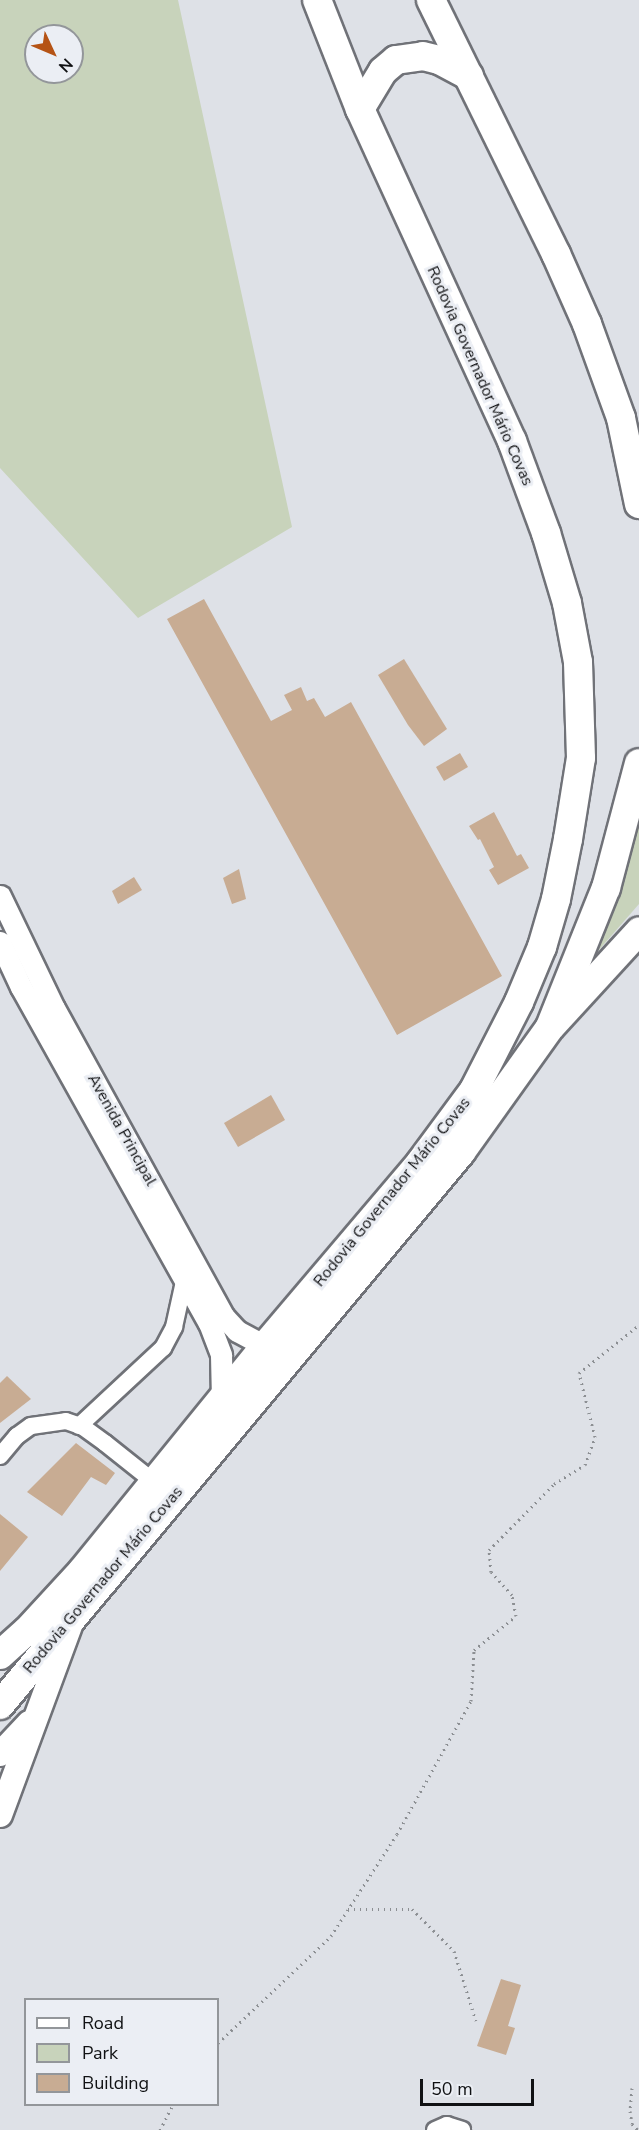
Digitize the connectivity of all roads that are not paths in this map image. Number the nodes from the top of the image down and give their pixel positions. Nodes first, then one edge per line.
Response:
1 (317, 0) edge
2 (431, 0) edge
3 (469, 76) junction
4 (360, 109) junction
5 (639, 504) edge
6 (639, 763) edge
7 (0, 896) edge
8 (639, 930) edge
9 (0, 942) edge
10 (550, 1027) junction
11 (184, 1265) junction
12 (265, 1346) junction
13 (222, 1398) junction
14 (79, 1426) junction
15 (0, 1456) edge
16 (154, 1482) junction
17 (72, 1618) junction
18 (0, 1655) edge
19 (0, 1706) edge
20 (39, 1713) junction
21 (0, 1754) edge
22 (0, 1815) edge
23 (435, 2130) edge
24 (462, 2130) edge

1 - 4 highway, Rodovia Governador Mário Covas
2 - 3 highway
3 - 4 highway
3 - 5 highway
4 - 12 highway, Rodovia Governador Mário Covas
6 - 10 highway, Rodovia Governador Mário Covas
7 - 11 street, Avenida Principal
8 - 10 main road
9 - 11 street, Avenida Principal
10 - 17 highway, Rodovia Governador Mário Covas
11 - 12 street, Avenida Principal
11 - 13 street, Avenida Principal
11 - 14 street
12 - 13 highway, Rodovia Governador Mário Covas
13 - 16 highway, Rodovia Governador Mário Covas
14 - 15 street
14 - 16 street
16 - 18 highway, Rodovia Governador Mário Covas
17 - 19 highway, Rodovia Governador Mário Covas
17 - 20 main road
20 - 21 main road
20 - 22 main road
23 - 24 street

